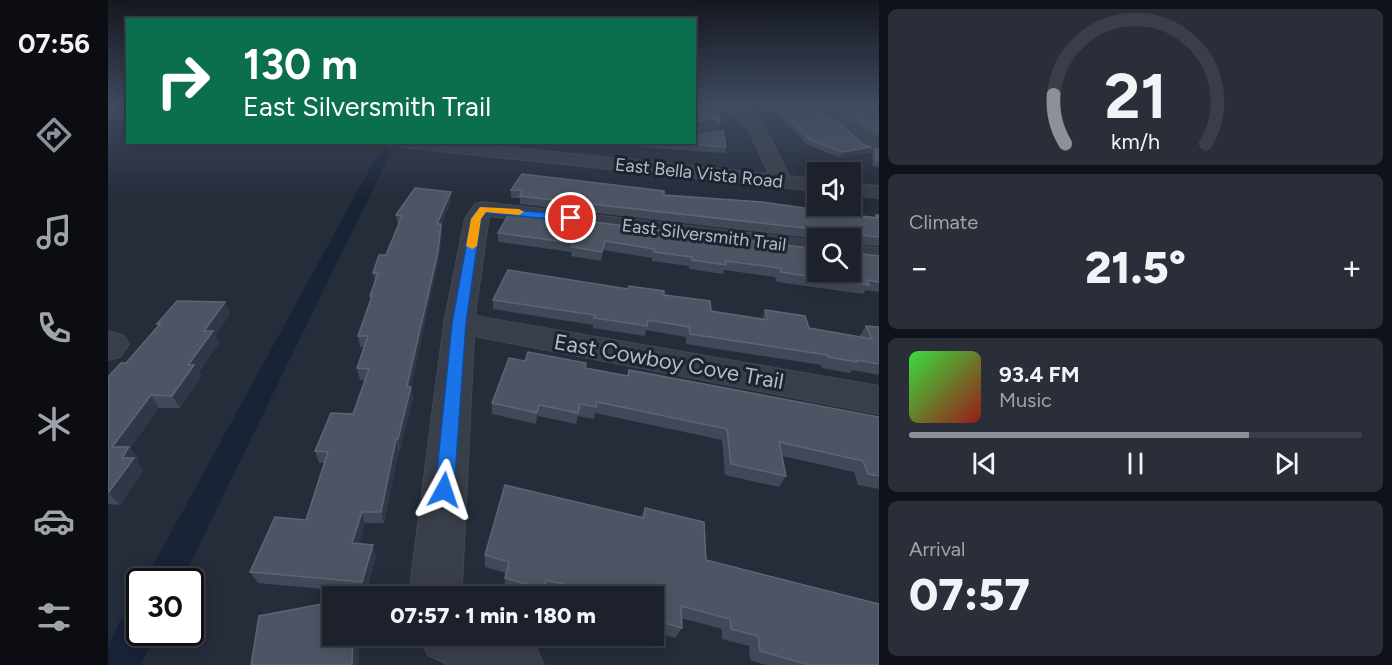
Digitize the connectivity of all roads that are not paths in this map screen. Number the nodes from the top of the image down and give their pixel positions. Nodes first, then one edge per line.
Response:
1 (760, 136) edge
2 (860, 136) edge
3 (421, 144) edge
4 (877, 148) edge
5 (782, 182) junction
6 (807, 184) edge
7 (861, 190) edge
8 (879, 192) edge
9 (807, 248) edge
10 (861, 254) edge
11 (879, 256) edge
12 (459, 323) junction
13 (879, 400) edge
14 (436, 586) edge
15 (470, 646) edge
16 (515, 665) edge

1 - 5 street
2 - 4 street
3 - 5 street, East Bella Vista Road
5 - 6 street, East Bella Vista Road
7 - 8 street
9 - 12 street, East Silversmith Trail
10 - 11 street
12 - 13 street, East Cowboy Cove Trail
12 - 14 street
15 - 16 street

